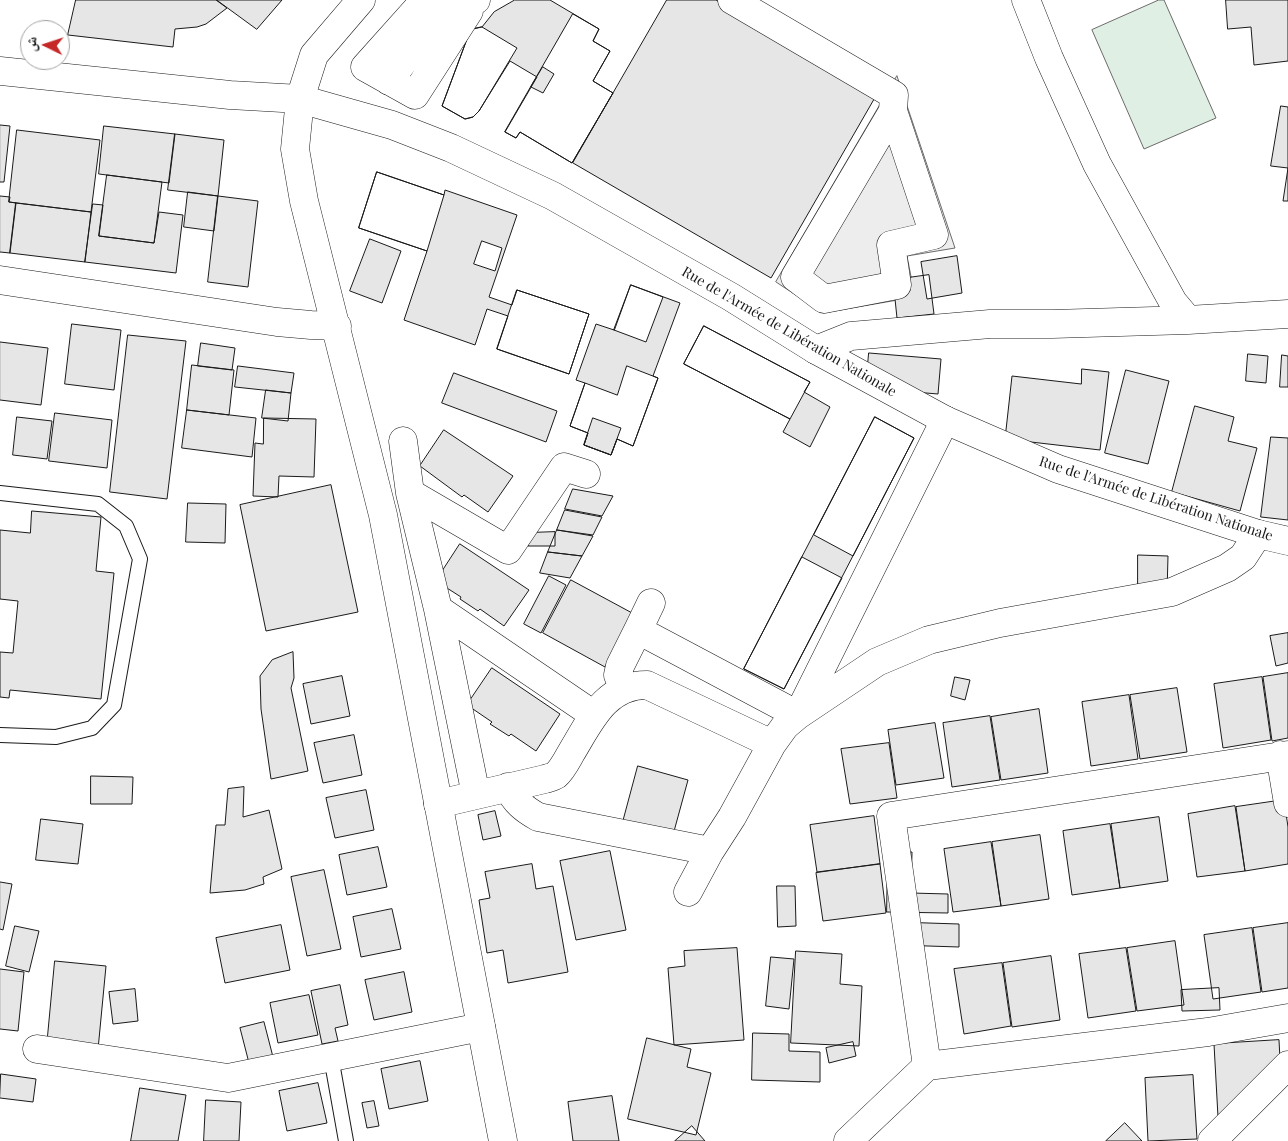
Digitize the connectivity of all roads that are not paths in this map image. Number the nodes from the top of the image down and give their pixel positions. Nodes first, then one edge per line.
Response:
1 (361, 0) edge
2 (425, 0) edge
3 (732, 0) edge
4 (1026, 0) edge
5 (469, 2) edge
6 (0, 71) edge
7 (300, 99) junction
8 (893, 111) junction
9 (0, 280) edge
10 (1288, 314) edge
11 (1188, 320) junction
12 (337, 326) junction
13 (816, 350) junction
14 (945, 420) junction
15 (403, 441) dead end
16 (586, 474) dead end
17 (410, 492) junction
18 (0, 493) edge
19 (1258, 534) junction
20 (1288, 541) edge
21 (651, 603) dead end
22 (438, 609) junction
23 (638, 630) junction
24 (623, 688) junction
25 (594, 715) junction
26 (798, 715) junction
27 (0, 735) edge
28 (772, 744) junction
29 (1284, 755) edge
30 (508, 787) junction
31 (476, 795) junction
32 (1288, 803) edge
33 (438, 804) junction
34 (710, 851) junction
35 (688, 892) dead end
36 (1288, 1018) edge
37 (481, 1027) junction
38 (37, 1049) dead end
39 (331, 1057) junction
40 (927, 1066) junction
41 (1288, 1066) edge
42 (346, 1141) edge
43 (504, 1141) edge
44 (848, 1141) edge
45 (1212, 1141) edge

1 - 7 street
2 - 5 street
3 - 8 street
4 - 11 street
6 - 7 street, Rue de l'Armée de Libération Nationale
7 - 12 street
7 - 13 street, Rue de l'Armée de Libération Nationale
8 - 8 street
9 - 12 street
10 - 11 street
11 - 13 street
12 - 33 street
13 - 14 street, Rue de l'Armée de Libération Nationale
14 - 19 street, Rue de l'Armée de Libération Nationale
14 - 26 street
15 - 17 street
16 - 17 street
17 - 22 street
18 - 27 lane
19 - 20 street, Rue de l'Armée de Libération Nationale
19 - 26 street
21 - 23 street
22 - 25 street
22 - 31 street
23 - 24 street
23 - 26 street
24 - 25 street
24 - 28 street
25 - 30 street
26 - 28 street
28 - 34 street
29 - 32 street
29 - 40 street
30 - 31 street
30 - 34 street
31 - 33 street
33 - 37 street
34 - 35 street
36 - 40 street
37 - 39 street
37 - 43 street
38 - 39 street
39 - 42 lane
40 - 44 street
41 - 45 street

